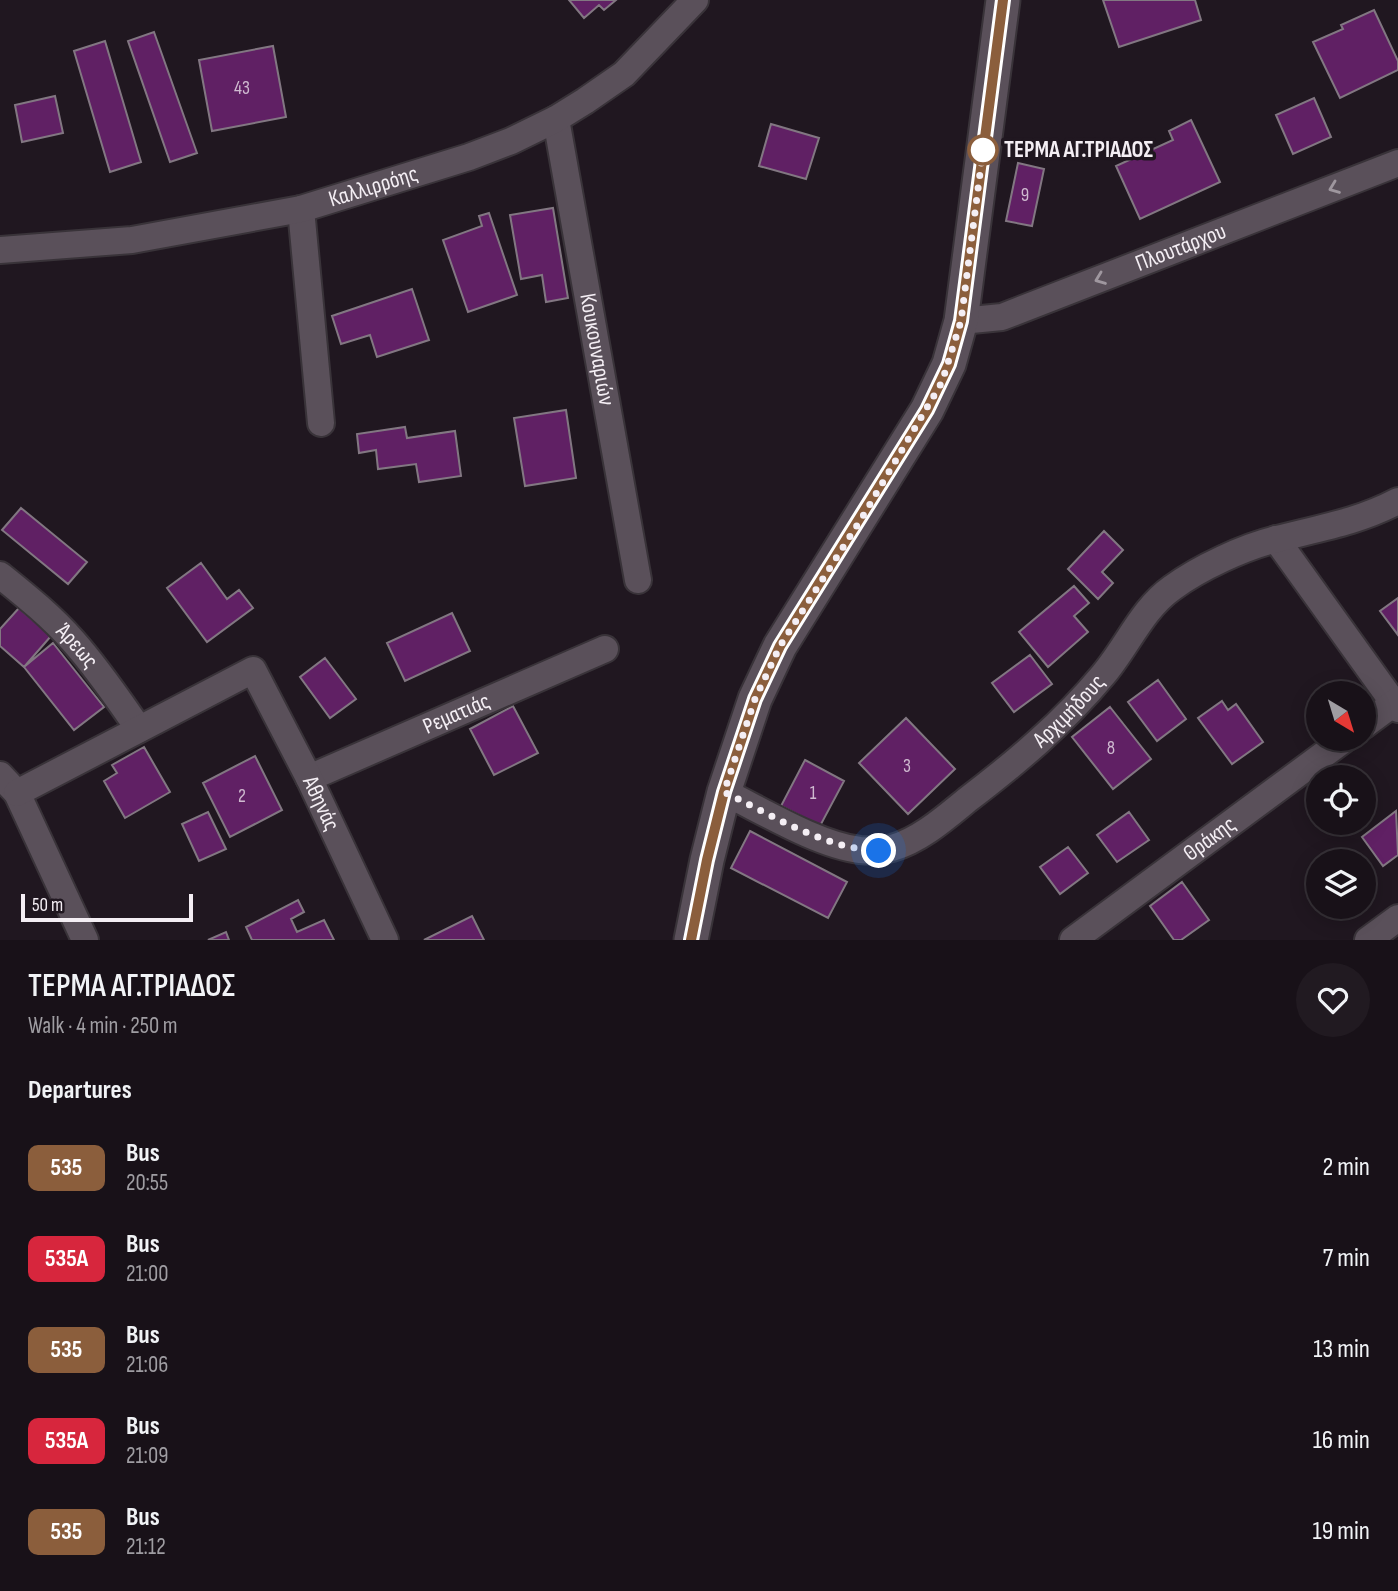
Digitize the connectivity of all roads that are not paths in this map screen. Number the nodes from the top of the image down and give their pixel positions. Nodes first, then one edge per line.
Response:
1 (695, 0) edge
2 (1003, 0) edge
3 (556, 119) junction
4 (1398, 163) edge
5 (301, 209) junction
6 (0, 250) edge
7 (961, 321) junction
8 (321, 423) dead end
9 (1398, 501) edge
10 (1276, 539) junction
11 (0, 575) edge
12 (638, 580) dead end
13 (605, 649) dead end
14 (1397, 704) edge
15 (1376, 718) edge
16 (139, 729) junction
17 (1328, 751) edge
18 (309, 778) junction
19 (9, 784) edge
20 (724, 792) junction
21 (1398, 918) edge
22 (85, 940) edge
23 (385, 940) edge
24 (691, 940) edge
25 (1073, 940) edge
26 (1368, 940) edge

1 - 3 street, Καλλιρρόης
2 - 7 street
3 - 5 street, Καλλιρρόης
3 - 12 street, Κουκουναριών
4 -> 7 street, Πλουτάρχου
5 - 6 street, Καλλιρρόης
5 - 8 street
7 - 20 street
9 - 10 street, Αρχιμήδους
10 - 14 street
10 - 20 street, Αρχιμήδους
11 - 16 street, Άρεως
13 - 18 street, Ρεματιάς
14 - 15 street
16 - 18 street, Αθηνάς
16 - 19 street
17 - 25 street, Θράκης
18 - 23 street, Αθηνάς
19 - 22 street
20 - 24 street
21 - 26 street

